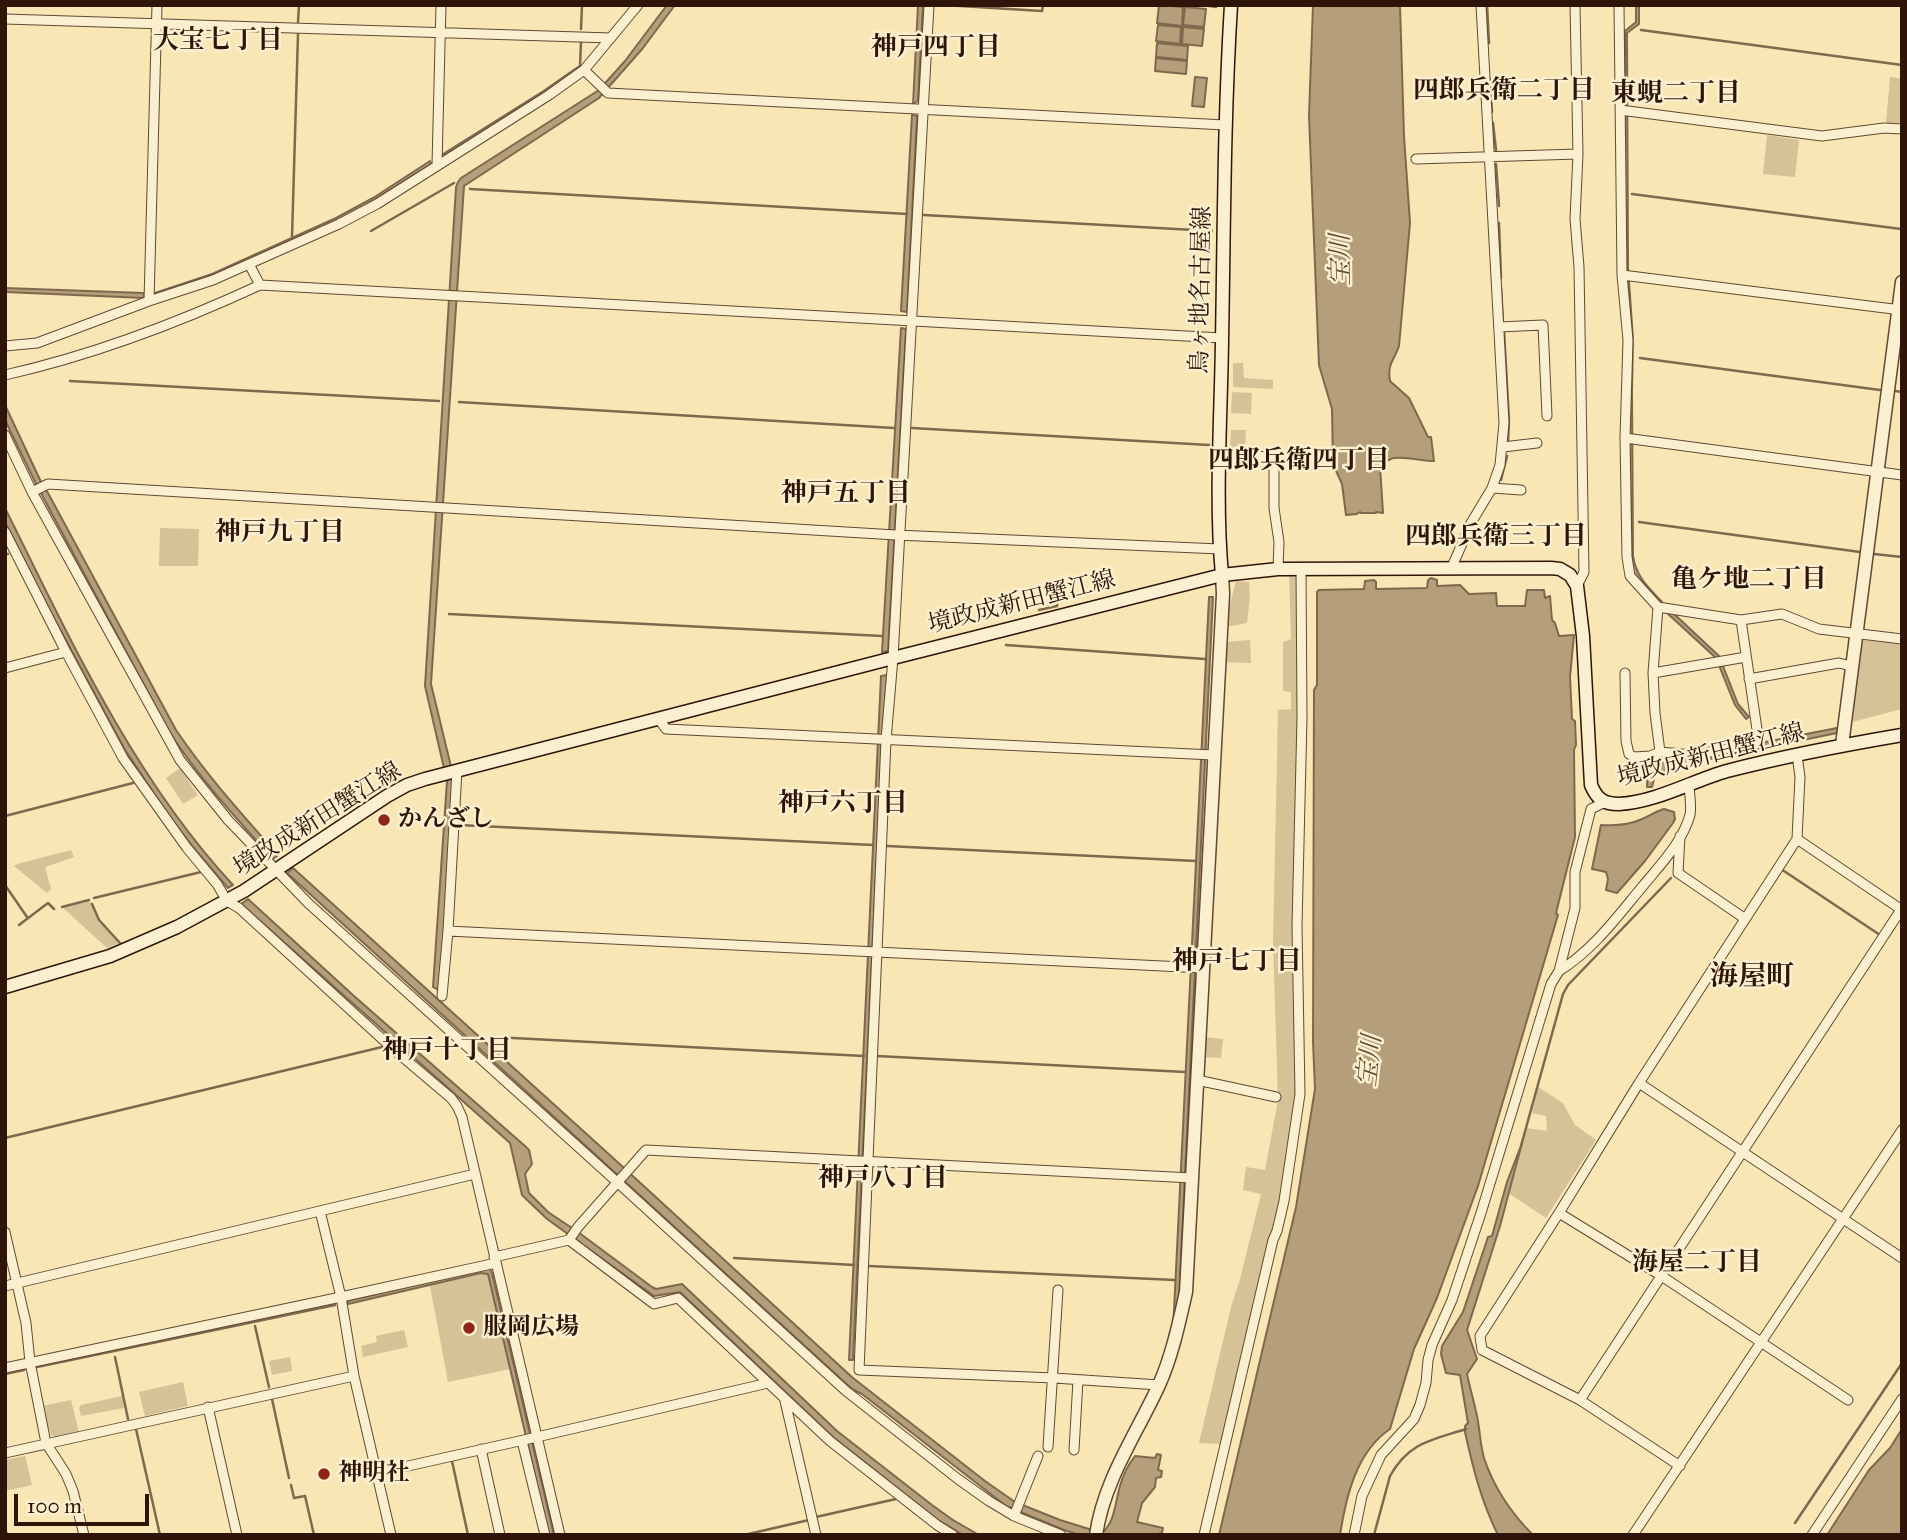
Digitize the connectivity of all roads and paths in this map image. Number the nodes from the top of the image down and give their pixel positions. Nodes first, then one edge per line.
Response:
1 (157, 5) edge
2 (441, 5) edge
3 (638, 5) edge
4 (929, 5) edge
5 (1231, 5) edge
6 (1481, 5) edge
7 (1575, 5) edge
8 (1619, 5) edge
9 (6, 19) edge
10 (157, 24) junction
11 (440, 32) junction
12 (611, 38) junction
13 (584, 70) junction
14 (924, 108) junction
15 (1624, 111) junction
16 (1225, 125) junction
17 (1902, 129) edge
18 (1578, 154) junction
19 (1490, 157) junction
20 (1416, 159) dead end
21 (437, 165) junction
22 (249, 264) junction
23 (1625, 275) junction
24 (1902, 282) edge
25 (260, 285) junction
26 (149, 301) junction
27 (1900, 310) edge
28 (911, 321) junction
29 (1499, 327) junction
30 (1222, 338) junction
31 (5, 346) edge
32 (5, 375) edge
33 (1547, 416) dead end
34 (5, 435) edge
35 (1628, 439) junction
36 (1536, 443) dead end
37 (1503, 447) junction
38 (1220, 455) junction
39 (1877, 472) junction
40 (1902, 475) edge
41 (1492, 488) junction
42 (38, 489) junction
43 (1521, 490) dead end
44 (5, 533) edge
45 (894, 535) junction
46 (9, 549) edge
47 (1220, 549) junction
48 (1301, 568) junction
49 (1278, 569) junction
50 (1451, 569) junction
51 (1222, 575) junction
52 (1577, 586) junction
53 (1658, 607) junction
54 (1741, 620) junction
55 (1856, 634) junction
56 (1902, 639) edge
57 (66, 652) junction
58 (893, 657) junction
59 (1746, 657) junction
60 (1852, 666) junction
61 (5, 668) edge
62 (1626, 673) dead end
63 (1653, 673) junction
64 (1749, 679) junction
65 (658, 718) junction
66 (1902, 735) edge
67 (882, 739) junction
68 (1842, 745) junction
69 (1660, 752) junction
70 (1207, 755) junction
71 (1797, 755) junction
72 (457, 770) junction
73 (1689, 783) junction
74 (1603, 803) junction
75 (1681, 836) junction
76 (1797, 839) junction
77 (277, 869) junction
78 (228, 901) junction
79 (1901, 909) edge
80 (1744, 918) junction
81 (448, 931) junction
82 (873, 953) junction
83 (1196, 968) junction
84 (1559, 971) junction
85 (5, 987) edge
86 (442, 996) dead end
87 (1197, 1080) junction
88 (1639, 1083) junction
89 (1276, 1097) dead end
90 (1902, 1130) edge
91 (1742, 1151) junction
92 (864, 1162) junction
93 (475, 1174) junction
94 (1186, 1177) junction
95 (618, 1180) junction
96 (320, 1211) junction
97 (1559, 1213) junction
98 (1843, 1219) junction
99 (5, 1232) edge
100 (571, 1236) junction
101 (1902, 1258) edge
102 (495, 1260) junction
103 (1660, 1275) junction
104 (18, 1283) junction
105 (5, 1286) edge
106 (1058, 1290) dead end
107 (341, 1297) junction
108 (1761, 1342) junction
109 (30, 1362) junction
110 (5, 1368) edge
111 (354, 1376) junction
112 (1054, 1378) junction
113 (1079, 1380) junction
114 (768, 1383) junction
115 (1159, 1385) junction
116 (785, 1399) junction
117 (1902, 1399) edge
118 (1580, 1400) junction
119 (1848, 1400) dead end
120 (208, 1407) junction
121 (537, 1437) junction
122 (522, 1441) junction
123 (46, 1443) junction
124 (1048, 1447) dead end
125 (481, 1449) junction
126 (1074, 1450) dead end
127 (5, 1453) edge
128 (1038, 1456) dead end
129 (1680, 1466) junction
130 (377, 1473) junction
131 (1015, 1514) junction
132 (1097, 1532) edge
133 (84, 1535) edge
134 (237, 1535) edge
135 (391, 1535) edge
136 (500, 1535) edge
137 (545, 1535) edge
138 (559, 1535) edge
139 (816, 1535) edge
140 (953, 1535) edge
141 (1061, 1535) edge
142 (1204, 1535) edge
143 (1354, 1535) edge
144 (1633, 1535) edge
145 (1812, 1535) edge

1 - 10 street
2 - 11 street
3 - 12 street
4 - 14 street
5 - 16 main road, 鳥ヶ地名古屋線
6 - 19 street
7 - 18 street
8 - 15 street
9 - 10 street
10 - 11 street
10 - 26 street
11 - 12 street
11 - 21 street
12 - 13 street
13 - 14 street
13 - 21 street
14 - 16 street
14 - 28 street
15 - 17 street
15 - 23 street
16 - 30 main road, 鳥ヶ地名古屋線
18 - 19 street
18 - 52 street
19 - 20 street
19 - 29 street
21 - 22 street
22 - 25 street
22 - 26 street
23 - 27 street
23 - 35 street
24 - 27 main road
25 - 28 street
25 - 32 street
26 - 31 street
27 - 39 main road
28 - 30 street
28 - 45 street
29 - 33 street
29 - 37 street
30 - 38 main road, 鳥ヶ地名古屋線
34 - 42 street
35 - 39 street
35 - 53 street
36 - 37 street
37 - 41 street
38 - 47 main road, 鳥ヶ地名古屋線
38 - 49 street
39 - 40 street
39 - 55 main road
41 - 43 street
41 - 50 street
42 - 45 street
42 - 77 street
44 - 46 street
45 - 47 street
45 - 58 street
46 - 57 street
47 - 51 main road, 鳥ヶ地名古屋線
48 - 49 main road, 境政成新田蟹江線
48 - 50 main road, 境政成新田蟹江線
48 - 142 street
49 - 51 main road, 境政成新田蟹江線
50 - 52 main road, 境政成新田蟹江線
51 - 58 main road, 境政成新田蟹江線
51 - 70 main road, 鳥ヶ地名古屋線
52 - 74 main road, 境政成新田蟹江線
53 - 54 street
53 - 63 street
54 - 55 street
54 - 59 street
55 - 56 street
55 - 60 main road
57 - 61 street
57 - 78 street
58 - 65 main road, 境政成新田蟹江線
58 - 67 street
59 - 63 street
59 - 64 street
60 - 64 street
60 - 68 main road
62 - 69 street
63 - 69 street
64 - 69 street
65 - 67 street
65 - 72 main road, 境政成新田蟹江線
66 - 68 main road, 境政成新田蟹江線
67 - 70 street
67 - 82 street
68 - 71 main road, 境政成新田蟹江線
70 - 83 main road, 鳥ヶ地名古屋線
71 - 73 main road, 境政成新田蟹江線
71 - 76 street
72 - 77 main road, 境政成新田蟹江線
72 - 81 street
73 - 74 main road, 境政成新田蟹江線
73 - 75 street
74 - 84 street
75 - 80 street
75 - 84 street
76 - 79 street
76 - 80 street
77 - 78 main road, 境政成新田蟹江線
77 - 95 street
78 - 85 main road, 境政成新田蟹江線
78 - 93 street
79 - 91 street
80 - 88 street
81 - 82 street
81 - 86 street
82 - 83 street
82 - 92 street
83 - 87 main road, 鳥ヶ地名古屋線
84 - 143 street
87 - 89 street
87 - 94 main road, 鳥ヶ地名古屋線
88 - 91 street
88 - 97 street
90 - 98 street
91 - 98 street
91 - 103 street
92 - 94 street
92 - 95 street
92 - 112 street
93 - 96 street
93 - 102 street
94 - 115 main road, 鳥ヶ地名古屋線
95 - 100 street
95 - 131 street
96 - 104 street
96 - 107 street
97 - 103 street
97 - 118 street
98 - 101 street
98 - 108 street
99 - 104 street
100 - 102 street
100 - 114 street
102 - 107 street
102 - 121 street
103 - 108 street
103 - 118 street
104 - 105 street
104 - 109 street
106 - 112 street
107 - 109 street
107 - 111 street
108 - 119 street
108 - 129 street
109 - 110 street
109 - 123 street
111 - 120 street
111 - 130 street
112 - 113 street
112 - 124 street
113 - 115 street
113 - 126 street
114 - 116 street
114 - 121 street
115 - 132 main road, 鳥ヶ地名古屋線
116 - 139 street
116 - 140 street
117 - 145 street
118 - 129 street
120 - 123 street
120 - 134 street
121 - 122 street
121 - 138 street
122 - 125 street
122 - 137 street
123 - 127 street
123 - 133 street
125 - 130 street
125 - 136 street
128 - 131 street
129 - 144 street
130 - 135 street
131 - 141 street

